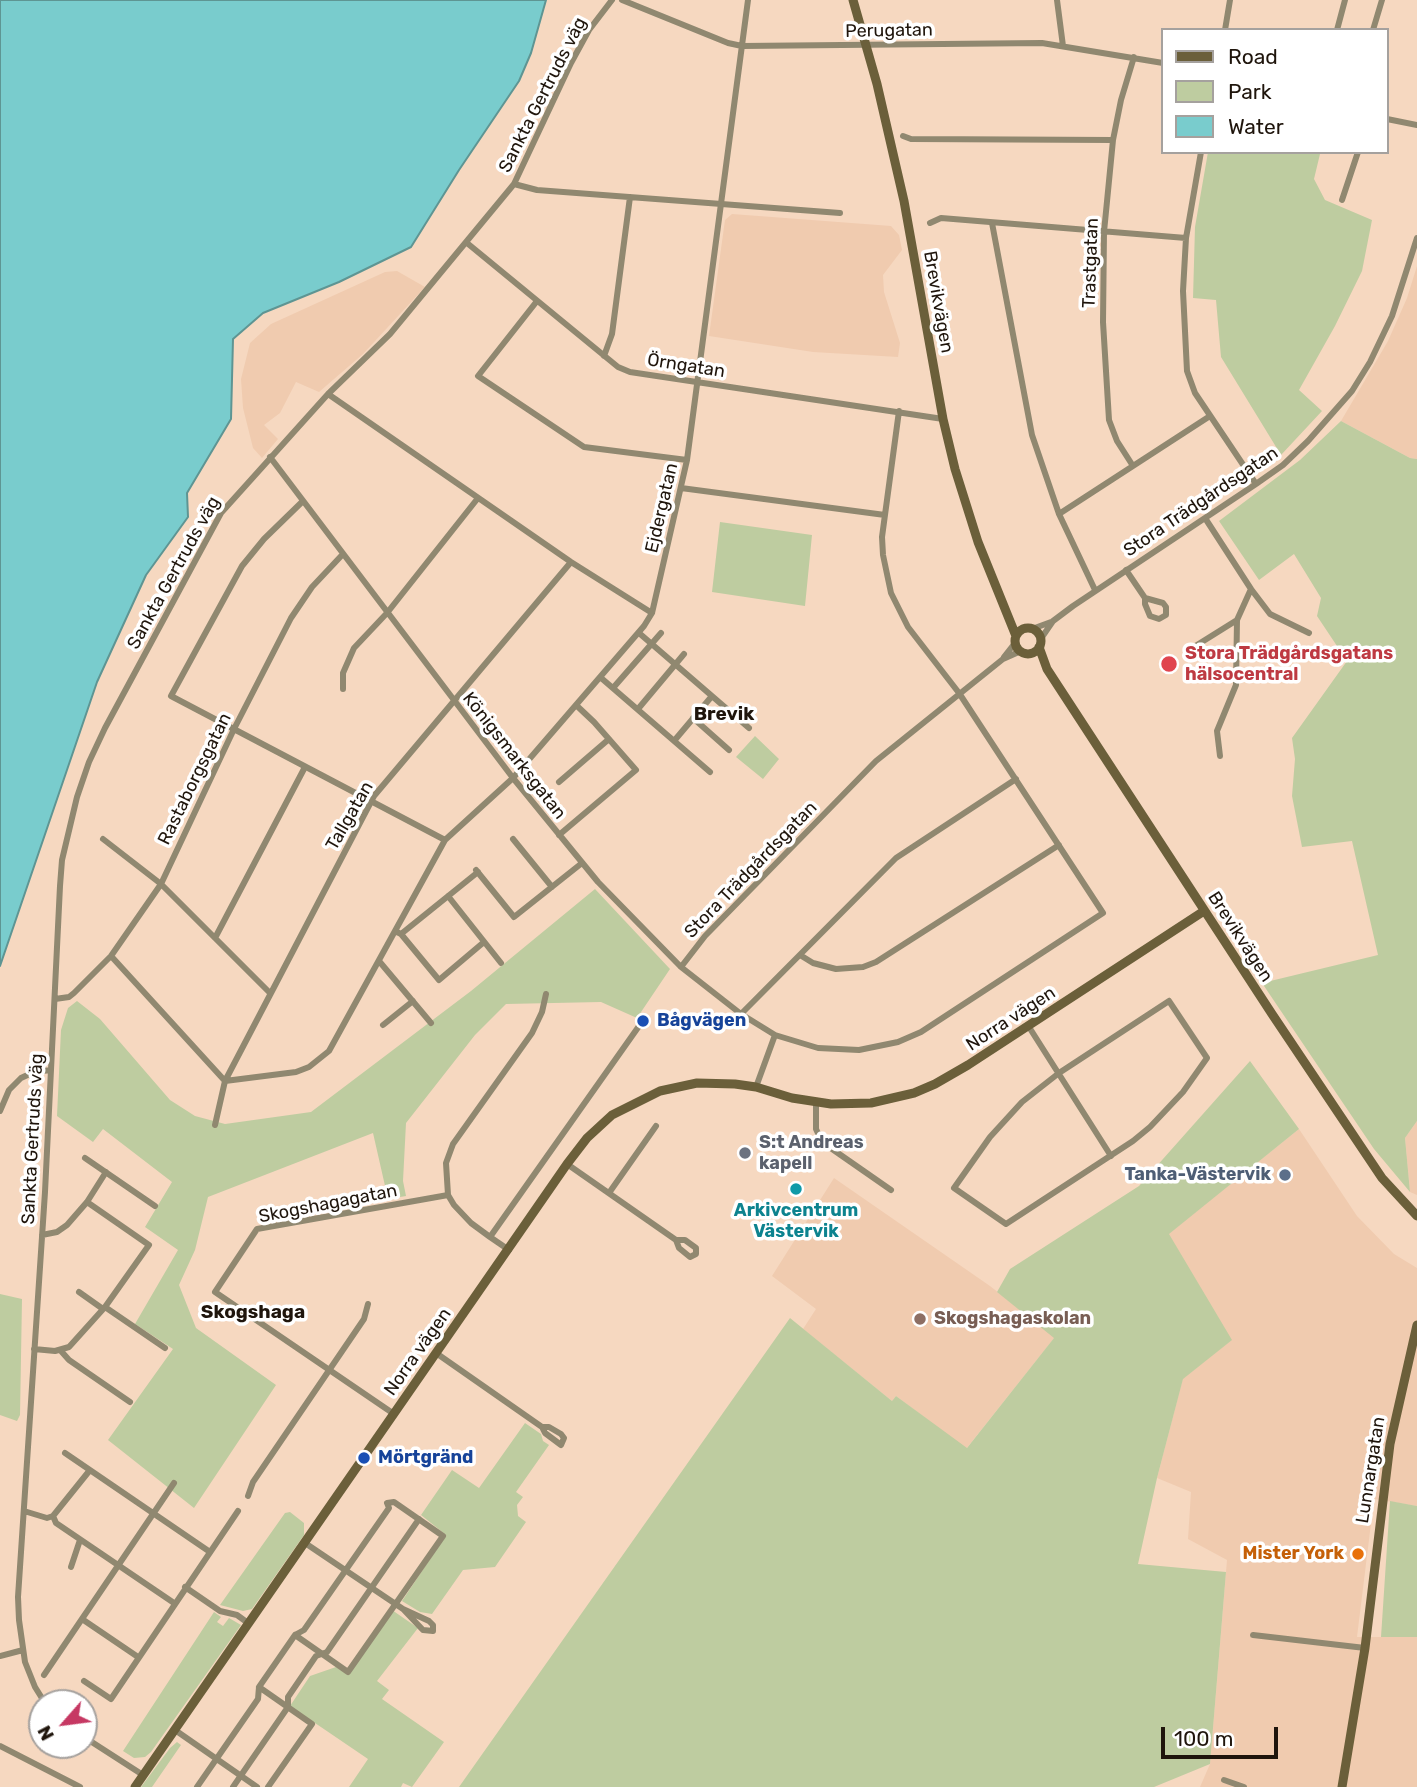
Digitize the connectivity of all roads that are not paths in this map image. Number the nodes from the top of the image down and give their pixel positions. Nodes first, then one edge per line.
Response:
1 (612, 0) edge
2 (622, 0) edge
3 (748, 0) edge
4 (853, 0) edge
5 (1057, 0) edge
6 (1230, 0) edge
7 (1345, 0) edge
8 (1382, 0) edge
9 (1224, 28) edge
10 (1338, 28) edge
11 (1374, 28) edge
12 (867, 45) junction
13 (742, 46) junction
14 (1063, 46) junction
15 (1134, 57) junction
16 (1162, 63) edge
17 (1389, 119) edge
18 (1417, 125) edge
19 (903, 136) dead end
20 (1113, 140) junction
21 (1201, 154) edge
22 (1357, 154) edge
23 (513, 184) junction
24 (630, 197) junction
25 (1342, 200) dead end
26 (722, 204) junction
27 (840, 213) dead end
28 (930, 223) dead end
29 (992, 223) junction
30 (1104, 232) junction
31 (1186, 238) junction
32 (1417, 239) edge
33 (467, 243) junction
34 (537, 301) junction
35 (604, 356) junction
36 (699, 383) junction
37 (328, 394) junction
38 (899, 411) junction
39 (1210, 416) junction
40 (943, 419) junction
41 (270, 457) junction
42 (687, 460) junction
43 (1133, 466) junction
44 (1256, 484) junction
45 (681, 488) junction
46 (478, 498) junction
47 (303, 502) junction
48 (1059, 514) junction
49 (885, 515) junction
50 (1205, 517) junction
51 (343, 554) junction
52 (571, 562) junction
53 (1126, 570) junction
54 (1251, 589) junction
55 (1095, 590) junction
56 (1145, 598) dead end
57 (1005, 606) junction
58 (387, 612) junction
59 (652, 613) junction
60 (1237, 620) junction
61 (1053, 621) junction
62 (1031, 628) junction
63 (639, 632) junction
64 (661, 633) dead end
65 (1309, 633) dead end
66 (652, 643) junction
67 (1040, 643) junction
68 (1020, 646) junction
69 (1188, 650) dead end
70 (684, 654) dead end
71 (675, 664) junction
72 (1047, 669) junction
73 (600, 677) junction
74 (612, 688) junction
75 (343, 689) dead end
76 (959, 693) junction
77 (712, 696) junction
78 (453, 701) junction
79 (576, 705) junction
80 (638, 709) junction
81 (693, 718) junction
82 (749, 728) dead end
83 (234, 729) junction
84 (609, 739) junction
85 (674, 741) junction
86 (729, 750) dead end
87 (1220, 756) dead end
88 (305, 767) junction
89 (710, 772) dead end
90 (513, 778) junction
91 (1016, 779) junction
92 (558, 782) dead end
93 (372, 801) junction
94 (559, 835) junction
95 (103, 839) dead end
96 (513, 839) dead end
97 (444, 840) junction
98 (1059, 845) junction
99 (582, 863) junction
100 (160, 884) junction
101 (552, 887) junction
102 (447, 896) junction
103 (1204, 911) junction
104 (398, 932) junction
105 (215, 938) junction
106 (484, 942) junction
107 (800, 955) junction
108 (111, 956) junction
109 (379, 961) junction
110 (501, 963) dead end
111 (681, 967) junction
112 (270, 993) junction
113 (546, 994) dead end
114 (55, 999) junction
115 (413, 1001) junction
116 (741, 1014) junction
117 (644, 1019) dead end
118 (431, 1023) dead end
119 (383, 1026) dead end
120 (1028, 1027) junction
121 (775, 1035) junction
122 (51, 1070) junction
123 (1059, 1073) junction
124 (225, 1081) junction
125 (756, 1087) junction
126 (816, 1103) junction
127 (0, 1111) edge
128 (215, 1125) dead end
129 (656, 1126) dead end
130 (1111, 1156) junction
131 (85, 1157) dead end
132 (567, 1164) junction
133 (106, 1172) junction
134 (891, 1190) dead end
135 (608, 1193) junction
136 (448, 1195) junction
137 (87, 1202) junction
138 (155, 1206) dead end
139 (1417, 1216) edge
140 (41, 1235) junction
141 (490, 1237) junction
142 (676, 1240) dead end
143 (509, 1250) junction
144 (79, 1292) dead end
145 (368, 1304) dead end
146 (104, 1308) junction
147 (1417, 1325) edge
148 (34, 1349) junction
149 (165, 1349) dead end
150 (61, 1350) junction
151 (436, 1353) junction
152 (329, 1370) junction
153 (130, 1402) dead end
154 (394, 1414) junction
155 (542, 1427) dead end
156 (65, 1453) dead end
157 (90, 1470) junction
158 (174, 1483) dead end
159 (248, 1496) dead end
160 (24, 1511) junction
161 (238, 1511) dead end
162 (154, 1513) junction
163 (53, 1516) junction
164 (419, 1519) junction
165 (80, 1539) junction
166 (305, 1543) junction
167 (210, 1552) junction
168 (118, 1566) junction
169 (71, 1567) dead end
170 (347, 1570) junction
171 (185, 1587) junction
172 (371, 1587) junction
173 (174, 1604) junction
174 (396, 1604) junction
175 (403, 1609) junction
176 (82, 1619) junction
177 (248, 1623) junction
178 (295, 1635) junction
179 (1253, 1635) dead end
180 (1365, 1648) junction
181 (23, 1650) junction
182 (322, 1654) junction
183 (0, 1656) edge
184 (138, 1657) junction
185 (44, 1675) dead end
186 (84, 1681) dead end
187 (259, 1687) junction
188 (38, 1689) edge
189 (288, 1707) junction
190 (175, 1730) junction
191 (0, 1746) edge
192 (98, 1746) edge
193 (216, 1759) junction
194 (143, 1776) junction
195 (240, 1776) junction
196 (1224, 1780) dead end
197 (80, 1787) edge
198 (135, 1787) edge
199 (197, 1787) edge
200 (233, 1787) edge
201 (257, 1787) edge
202 (268, 1787) edge
203 (1244, 1787) edge
204 (1342, 1787) edge

1 - 23 street, Sankta Gertruds väg
2 - 13 street, Perugatan
3 - 13 street, Ejdergatan
4 - 12 street, Brevikvägen
5 - 14 street
6 - 9 street
7 - 10 street
8 - 11 street
12 - 13 street, Perugatan
12 - 14 street, Perugatan
12 - 40 street, Brevikvägen
13 - 26 street, Ejdergatan
14 - 15 street, Perugatan
15 - 16 street, Perugatan
15 - 20 street, Trastgatan
17 - 18 street
19 - 20 street
20 - 30 street, Trastgatan
21 - 31 street
22 - 25 street
23 - 24 street
23 - 33 street, Sankta Gertruds väg
24 - 26 street
24 - 35 street
26 - 27 street
26 - 36 street, Ejdergatan
28 - 29 street
29 - 30 street
29 - 48 street
30 - 31 street
30 - 43 street, Trastgatan
31 - 39 street
32 - 44 street, Stora Trädgårdsgatan
33 - 34 street, Örngatan
33 - 37 street, Sankta Gertruds väg
34 - 35 street, Örngatan
34 - 42 street
35 - 36 street, Örngatan
36 - 38 street, Örngatan
36 - 42 street, Ejdergatan
37 - 41 street, Sankta Gertruds väg
37 - 46 street
38 - 40 street, Örngatan
38 - 49 street
39 - 43 street
39 - 44 street
40 - 57 street, Brevikvägen
41 - 47 street, Königsmarksgatan
41 - 114 street, Sankta Gertruds väg
42 - 45 street, Ejdergatan
43 - 48 street
44 - 50 street, Stora Trädgårdsgatan
45 - 49 street
45 - 59 street, Ejdergatan
46 - 52 street
46 - 58 street
47 - 51 street, Königsmarksgatan
47 - 83 street
48 - 55 street
49 - 76 street
50 - 53 street, Stora Trädgårdsgatan
50 - 54 street
51 - 58 street, Königsmarksgatan
51 - 83 street, Rastaborgsgatan
52 - 59 street
52 - 78 street, Tallgatan
53 - 55 street, Stora Trädgårdsgatan
53 - 56 street
54 - 60 street
54 - 65 street
55 - 61 street, Stora Trädgårdsgatan
57 - 62 street, Brevikvägen
57 - 68 street, Brevikvägen
58 - 75 street
58 - 78 street, Königsmarksgatan
59 - 63 street, Ejdergatan
60 - 69 street
60 - 87 street
61 - 62 street, Stora Trädgårdsgatan
61 - 67 street, Stora Trädgårdsgatan
62 - 67 street
62 - 68 street
63 - 66 street
63 - 73 street, Ejdergatan
64 - 66 street
66 - 71 street
66 - 74 street
67 - 68 street
67 - 72 street, Brevikvägen
68 - 72 street, Brevikvägen
68 - 76 street, Stora Trädgårdsgatan
70 - 71 street
71 - 77 street
71 - 80 street
72 - 103 street, Brevikvägen
73 - 74 street
73 - 79 street, Ejdergatan
74 - 80 street
76 - 91 street
76 - 111 street, Stora Trädgårdsgatan
77 - 81 street
77 - 82 street
78 - 90 street, Königsmarksgatan
78 - 93 street, Tallgatan
79 - 84 street
79 - 90 street, Ejdergatan
80 - 85 street
81 - 85 street
81 - 86 street
83 - 88 street
83 - 100 street, Rastaborgsgatan
84 - 92 street
84 - 94 street
85 - 89 street
88 - 93 street
88 - 105 street
90 - 94 street, Königsmarksgatan
90 - 97 street, Ejdergatan
91 - 98 street
91 - 107 street
93 - 97 street
93 - 112 street, Tallgatan
94 - 99 street, Königsmarksgatan
95 - 100 street
96 - 101 street
97 - 104 street, Ejdergatan
98 - 107 street
98 - 121 street, Königsmarksgatan
99 - 101 street, Ejdergatan
99 - 111 street, Königsmarksgatan
100 - 105 street
100 - 108 street, Rastaborgsgatan
101 - 102 street, Ejdergatan
102 - 104 street, Ejdergatan
102 - 106 street
103 - 120 street, Norra vägen
103 - 139 street, Brevikvägen
104 - 106 street
104 - 109 street, Ejdergatan
105 - 112 street
106 - 110 street
107 - 116 street
108 - 114 street, Rastaborgsgatan
108 - 124 street
109 - 115 street
109 - 124 street, Ejdergatan
111 - 116 street, Königsmarksgatan
112 - 124 street, Tallgatan
113 - 136 street
114 - 122 street, Sankta Gertruds väg
115 - 118 street
115 - 119 street
116 - 121 street, Königsmarksgatan
117 - 141 street
120 - 123 street
120 - 126 street, Norra vägen
121 - 125 street
122 - 127 street
122 - 140 street, Sankta Gertruds väg
123 - 130 street
123 - 130 street
123 - 130 street
124 - 128 street, Tallgatan
125 - 126 street, Norra vägen
125 - 132 street, Norra vägen
126 - 134 street
129 - 135 street
131 - 133 street
132 - 135 street
132 - 143 street, Norra vägen
133 - 137 street, Sankta Gertruds väg
133 - 138 street
135 - 142 street
136 - 141 street
136 - 152 street, Skogshagagatan
137 - 140 street, Sankta Gertruds väg
137 - 146 street
140 - 148 street, Sankta Gertruds väg
141 - 143 street
143 - 151 street, Norra vägen
144 - 146 street
145 - 152 street
146 - 149 street
146 - 150 street
147 - 180 street, Lunnargatan
148 - 150 street
148 - 160 street, Sankta Gertruds väg
150 - 153 street
151 - 154 street, Norra vägen
151 - 155 street
152 - 154 street, Skogshagagatan
152 - 159 street
154 - 166 street, Norra vägen
156 - 157 street
157 - 162 street
157 - 163 street
158 - 162 street
160 - 163 street
160 - 181 street, Sankta Gertruds väg
161 - 167 street
162 - 167 street
162 - 168 street
163 - 165 street
164 - 170 street
164 - 172 street
164 - 174 street
165 - 168 street
165 - 169 street
166 - 170 street
166 - 177 street, Norra vägen
167 - 171 street
168 - 173 street
168 - 176 street
170 - 172 street
170 - 178 street
171 - 173 street
171 - 177 street
172 - 174 street
172 - 182 street
173 - 184 street
174 - 175 street
174 - 182 street
175 - 175 street
176 - 184 street
176 - 185 street
177 - 190 street, Norra vägen
178 - 182 street
178 - 187 street
179 - 180 street
180 - 204 street, Lunnargatan
181 - 183 street
181 - 188 street, Sankta Gertruds väg
182 - 189 street
184 - 186 street
187 - 189 street
187 - 193 street
189 - 195 street
189 - 202 street
190 - 193 street
190 - 194 street, Norra vägen
191 - 197 street
192 - 194 street
193 - 195 street
193 - 199 street
194 - 198 street, Norra vägen
195 - 200 street
195 - 201 street
196 - 203 street

